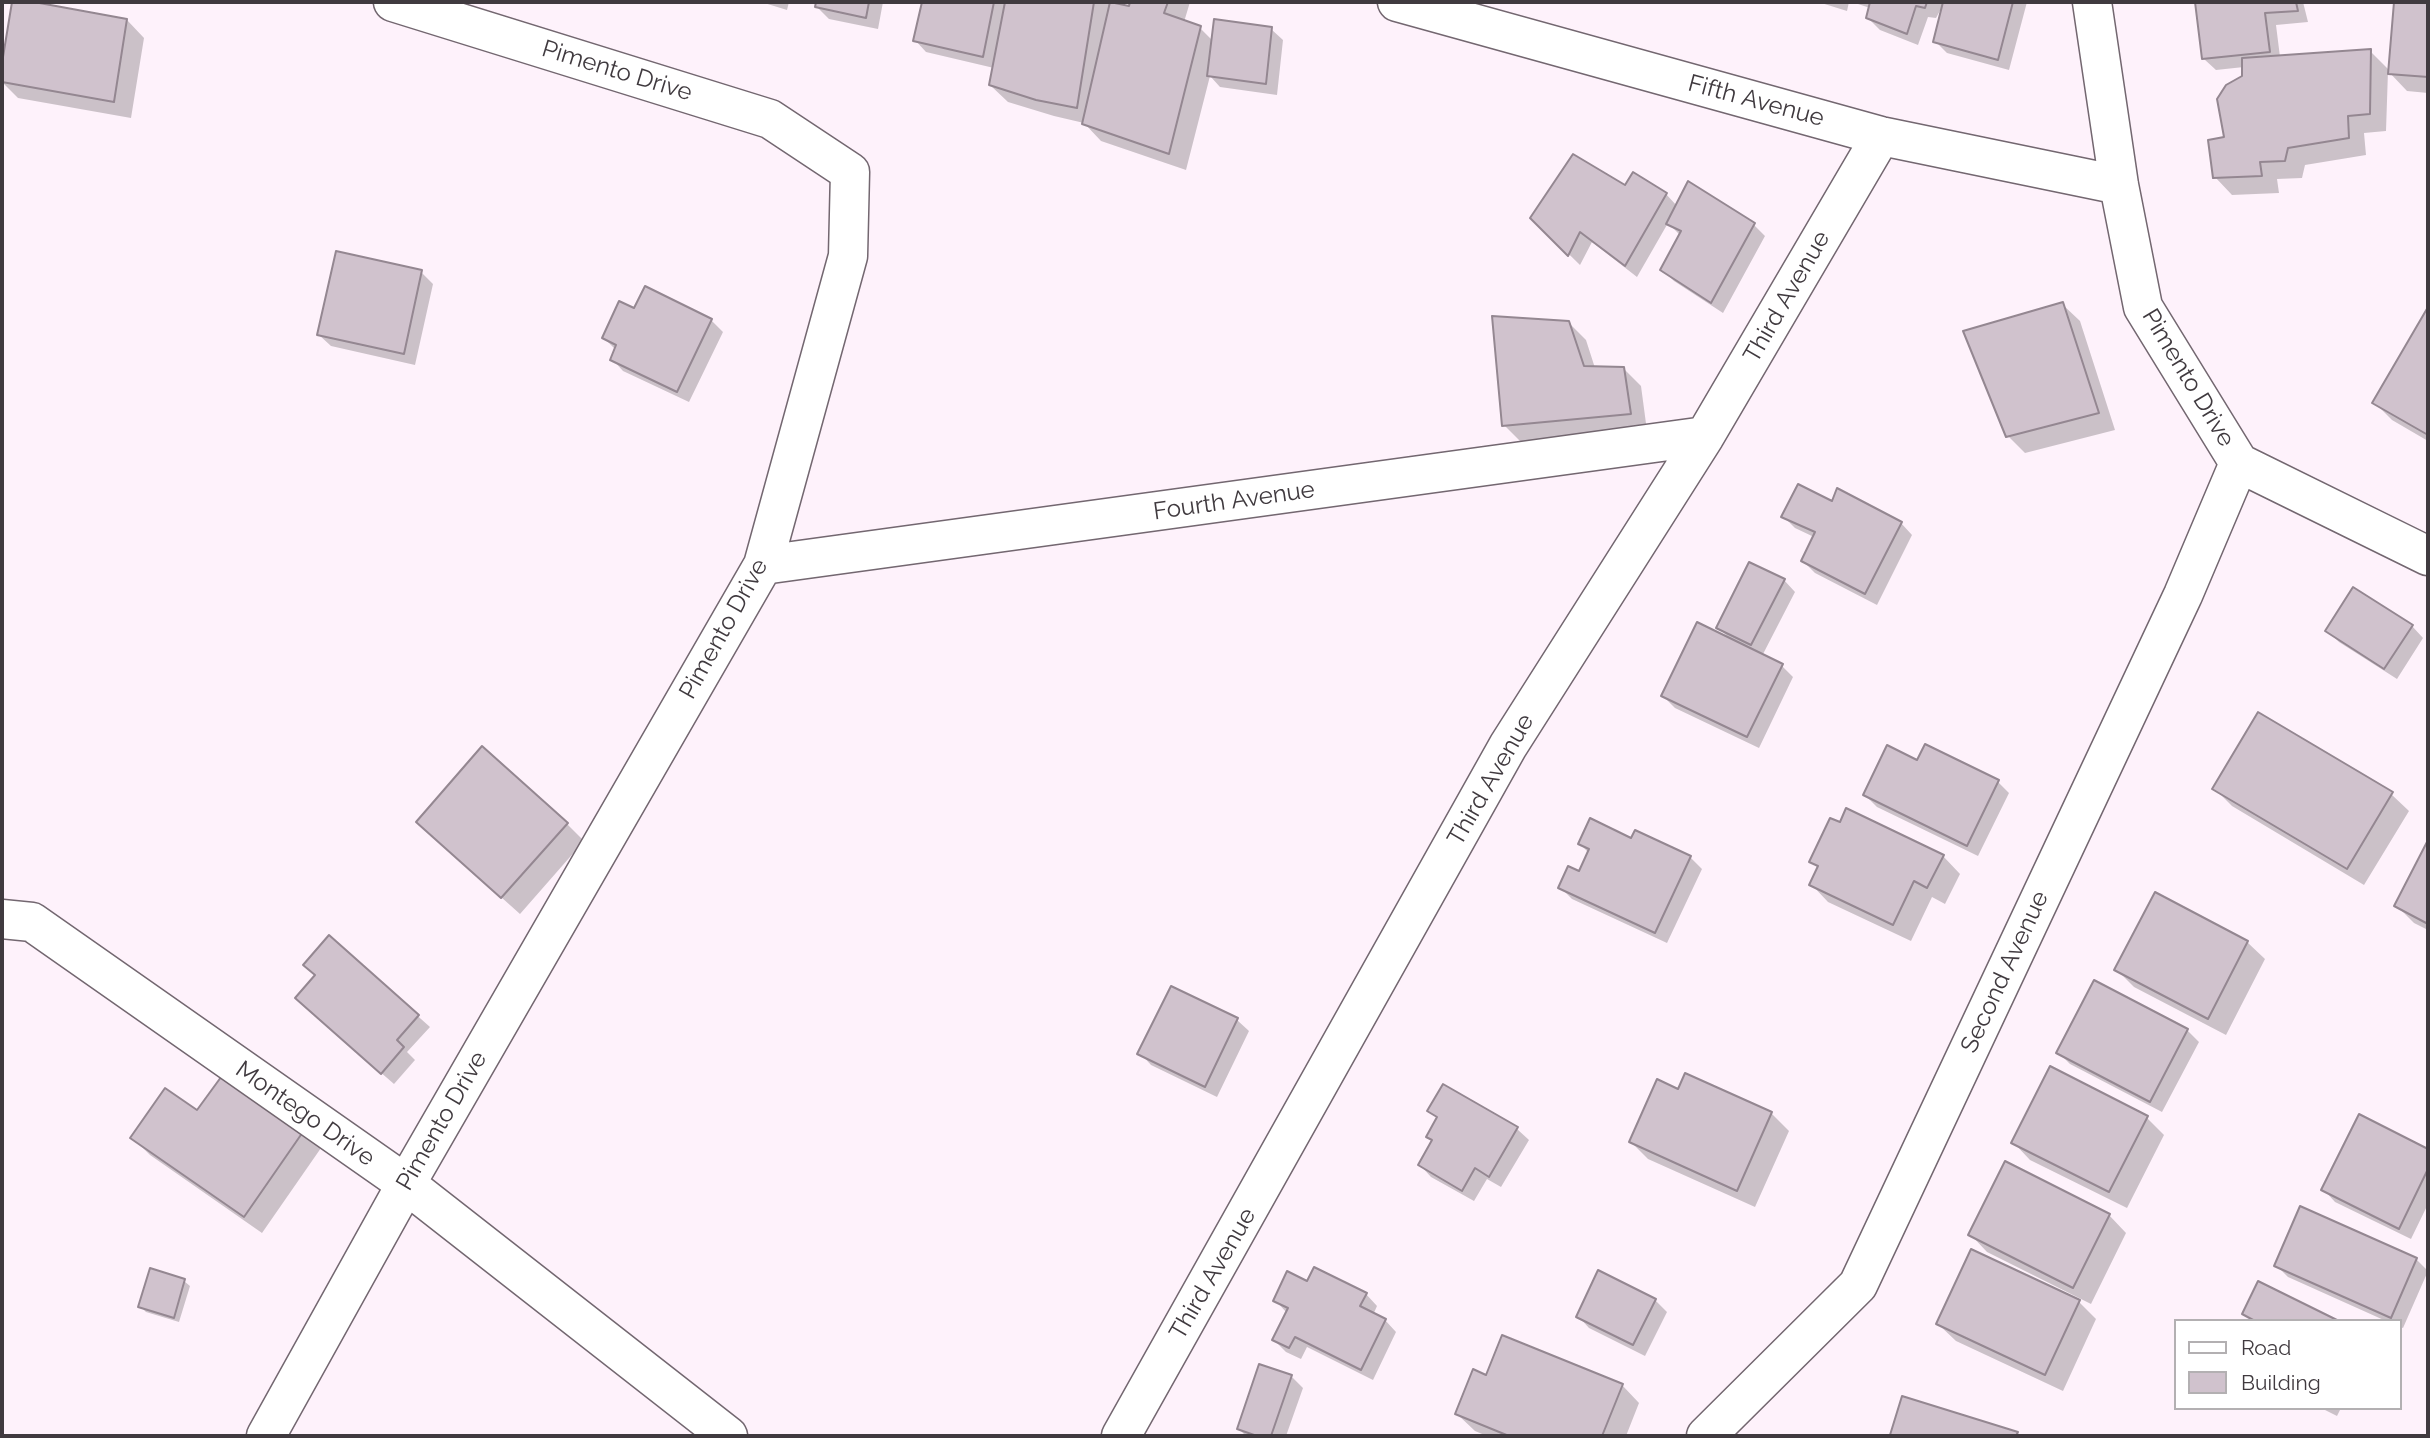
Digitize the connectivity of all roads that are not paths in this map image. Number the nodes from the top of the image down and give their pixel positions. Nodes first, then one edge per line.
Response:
1 (393, 2) edge
2 (1397, 2) edge
3 (2092, 2) edge
4 (1881, 136) junction
5 (2119, 186) junction
6 (1705, 436) junction
7 (2239, 463) junction
8 (2428, 556) edge
9 (763, 565) junction
10 (2, 919) edge
11 (406, 1184) junction
12 (266, 1436) edge
13 (728, 1436) edge
14 (1121, 1436) edge
15 (1706, 1436) edge

1 - 9 street, Pimento Drive
2 - 4 street, Fifth Avenue
3 - 5 street, Pimento Drive
4 - 5 street, Fifth Avenue
4 - 6 street, Third Avenue
5 - 7 street, Pimento Drive
6 - 9 street, Fourth Avenue
6 - 14 street, Third Avenue
7 - 8 street, Pimento Drive
7 - 15 street, Second Avenue
9 - 11 street, Pimento Drive
10 - 11 street, Montego Drive
11 - 12 street, Pimento Drive
11 - 13 street, Montego Drive

